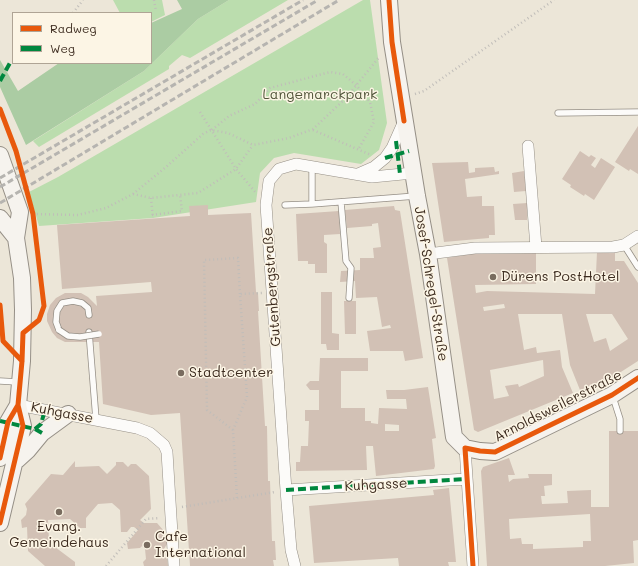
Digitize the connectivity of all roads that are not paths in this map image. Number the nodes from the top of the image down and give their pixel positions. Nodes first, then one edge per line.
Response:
1 (389, 0) edge
2 (638, 112) edge
3 (558, 114) dead end
4 (404, 121) junction
5 (528, 146) dead end
6 (0, 155) edge
7 (312, 166) junction
8 (413, 173) junction
9 (358, 174) junction
10 (417, 196) junction
11 (341, 202) junction
12 (312, 204) junction
13 (285, 205) dead end
14 (0, 218) edge
15 (638, 236) edge
16 (16, 238) junction
17 (624, 245) junction
18 (536, 247) junction
19 (428, 254) junction
20 (638, 267) edge
21 (349, 298) dead end
22 (89, 315) dead end
23 (89, 332) dead end
24 (99, 334) dead end
25 (638, 378) edge
26 (0, 381) edge
27 (21, 382) junction
28 (612, 395) junction
29 (18, 405) junction
30 (68, 414) junction
31 (96, 419) junction
32 (620, 431) dead end
33 (465, 448) junction
34 (0, 458) edge
35 (17, 460) junction
36 (466, 479) junction
37 (286, 490) junction
38 (0, 523) edge
39 (174, 566) edge
40 (295, 566) edge
41 (473, 566) edge

1 - 4 street, Josef-Schregel-Straße
2 - 3 lane
4 - 8 street, Josef-Schregel-Straße
4 - 9 street
5 - 18 street
6 - 16 street
7 - 9 street, Gutenbergstraße
7 - 12 lane
7 - 37 street, Gutenbergstraße
8 - 9 street, Gutenbergstraße
8 - 10 street, Josef-Schregel-Straße
10 - 11 lane
10 - 19 street, Josef-Schregel-Straße
11 - 12 lane
11 - 21 lane
12 - 13 lane
14 - 16 street
15 - 17 street
16 - 27 street
17 - 18 street
17 - 20 lane
18 - 19 street
19 - 33 street, Josef-Schregel-Straße
22 - 24 lane, bridge
23 - 31 lane
25 - 28 street, Arnoldsweilerstraße
26 - 27 lane
27 - 29 street
28 - 32 lane
28 - 33 street, Arnoldsweilerstraße
29 - 30 street, Kuhgasse
29 - 34 street
29 - 35 street
30 - 31 street, Kuhgasse
30 - 35 street
31 - 39 street, Kuhgasse
33 - 36 street
35 - 38 street
36 - 37 street, Kuhgasse
36 - 41 street
37 - 40 street, Gutenbergstraße

